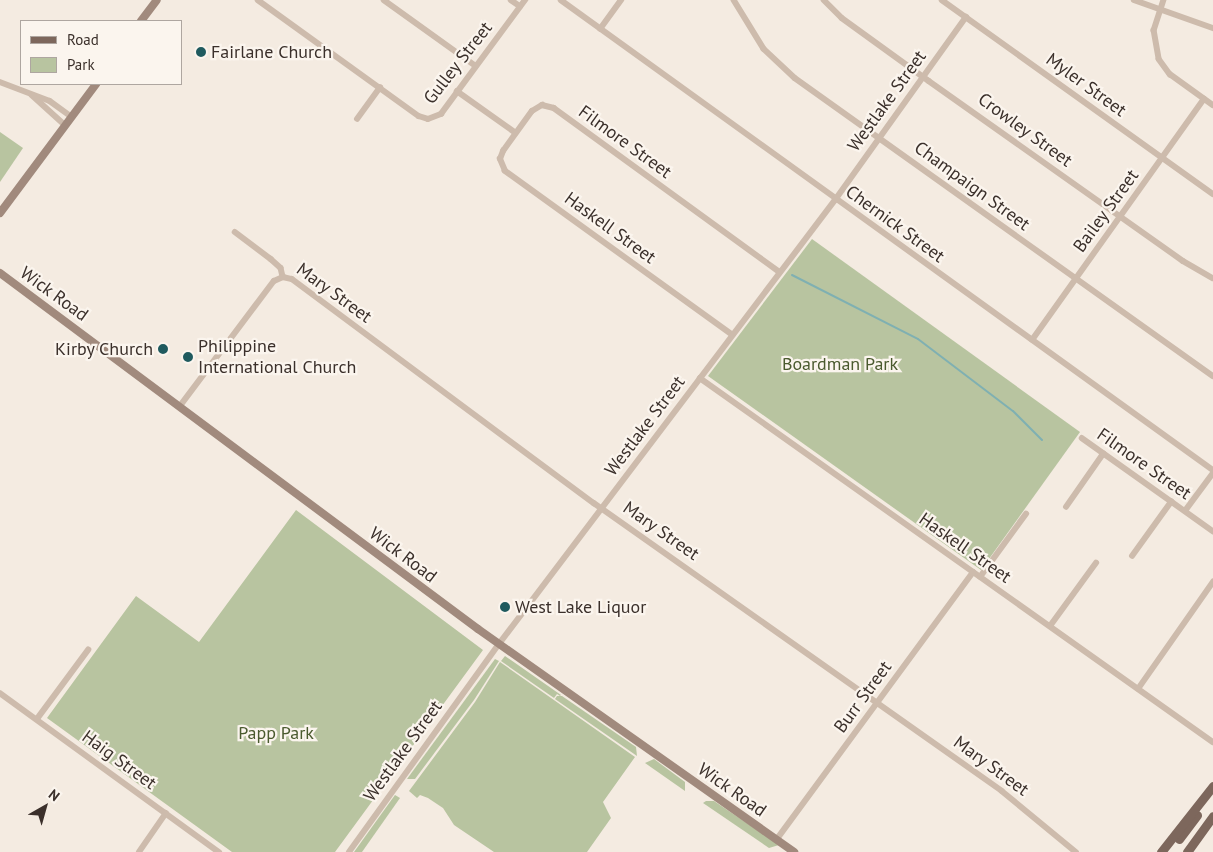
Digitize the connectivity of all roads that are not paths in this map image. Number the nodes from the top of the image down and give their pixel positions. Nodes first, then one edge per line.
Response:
1 (157, 0) edge
2 (258, 0) edge
3 (384, 0) edge
4 (511, 0) edge
5 (525, 0) edge
6 (561, 0) edge
7 (621, 0) edge
8 (734, 0) edge
9 (824, 0) edge
10 (942, 0) edge
11 (1134, 0) edge
12 (1164, 0) edge
13 (520, 6) junction
14 (1161, 10) junction
15 (966, 17) junction
16 (142, 20) edge
17 (1213, 28) edge
18 (600, 29) junction
19 (476, 66) junction
20 (924, 77) junction
21 (0, 82) edge
22 (95, 85) edge
23 (380, 88) junction
24 (457, 91) junction
25 (31, 93) junction
26 (1204, 99) junction
27 (1213, 105) edge
28 (72, 117) junction
29 (357, 119) dead end
30 (66, 125) junction
31 (516, 133) junction
32 (879, 138) junction
33 (1162, 158) junction
34 (1213, 194) edge
35 (835, 200) junction
36 (0, 213) edge
37 (1120, 217) junction
38 (235, 232) dead end
39 (780, 272) junction
40 (0, 273) edge
41 (283, 277) junction
42 (1213, 278) edge
43 (1076, 279) junction
44 (732, 335) junction
45 (1032, 340) junction
46 (1213, 376) edge
47 (700, 378) junction
48 (180, 406) junction
49 (1082, 438) dead end
50 (1103, 454) junction
51 (1213, 471) edge
52 (1171, 502) junction
53 (1066, 507) dead end
54 (602, 508) junction
55 (1184, 512) junction
56 (1026, 514) dead end
57 (1213, 531) edge
58 (1132, 556) dead end
59 (1096, 563) dead end
60 (973, 572) junction
61 (980, 577) junction
62 (1213, 582) edge
63 (1050, 626) junction
64 (499, 644) junction
65 (88, 650) dead end
66 (1138, 689) junction
67 (0, 693) edge
68 (877, 703) junction
69 (36, 719) junction
70 (1213, 742) edge
71 (1213, 786) edge
72 (1201, 803) junction
73 (1213, 807) edge
74 (166, 813) junction
75 (1213, 816) edge
76 (1207, 825) junction
77 (777, 839) junction
78 (139, 852) edge
79 (219, 852) edge
80 (348, 852) edge
81 (794, 852) edge
82 (1076, 852) edge
83 (1161, 852) edge
84 (1168, 852) edge
85 (1187, 852) edge

1 - 16 street
2 - 23 street
3 - 19 street
4 - 13 street
5 - 13 street, Gulley Street
6 - 18 street, Chernick Street
7 - 18 street
8 - 32 street, Champaign Street
9 - 20 street, Crowley Street
10 - 15 street, Myler Street
11 - 14 street
12 - 14 street
13 - 19 street, Gulley Street
14 - 17 street
14 - 26 street
15 - 20 street, Westlake Street
15 - 33 street, Myler Street
18 - 35 street, Chernick Street
19 - 24 street, Gulley Street
20 - 32 street, Westlake Street
20 - 37 street, Crowley Street
21 - 25 street
22 - 28 street
23 - 24 street, Gulley Street
23 - 29 street
24 - 31 street
25 - 28 street
25 - 30 street
26 - 27 street
26 - 33 street, Bailey Street
28 - 30 street
30 - 36 street
31 - 39 street, Filmore Street
31 - 44 street, Haskell Street
32 - 35 street, Westlake Street
32 - 43 street, Champaign Street
33 - 34 street, Myler Street
33 - 37 street, Bailey Street
35 - 39 street, Westlake Street
35 - 45 street, Chernick Street
37 - 42 street, Crowley Street
37 - 43 street, Bailey Street
38 - 41 street, Mary Street
39 - 44 street, Westlake Street
40 - 48 street, Wick Road
41 - 48 street
41 - 54 street, Mary Street
43 - 45 street, Bailey Street
43 - 46 street, Champaign Street
44 - 47 street, Westlake Street
45 - 51 street, Chernick Street
47 - 54 street, Westlake Street
47 - 60 street, Haskell Street
48 - 64 street, Wick Road
49 - 50 street, Filmore Street
50 - 52 street, Filmore Street
50 - 53 street
51 - 55 street
52 - 55 street, Filmore Street
52 - 58 street
54 - 64 street, Westlake Street
54 - 68 street, Mary Street
55 - 57 street, Filmore Street
56 - 61 street
59 - 63 street
60 - 61 street, Haskell Street
60 - 68 street, Burr Street
61 - 63 street, Haskell Street
62 - 66 street
63 - 66 street, Haskell Street
64 - 77 street, Wick Road
64 - 80 street, Westlake Street
65 - 69 street
66 - 70 street, Haskell Street
67 - 69 street, Haig Street
68 - 77 street, Burr Street
68 - 82 street, Mary Street
69 - 74 street, Haig Street
71 - 72 main road
72 - 83 main road
72 - 84 main road
73 - 76 main road
74 - 78 street
74 - 79 street, Haig Street
75 - 76 main road
76 - 85 main road
77 - 81 street, Wick Road

